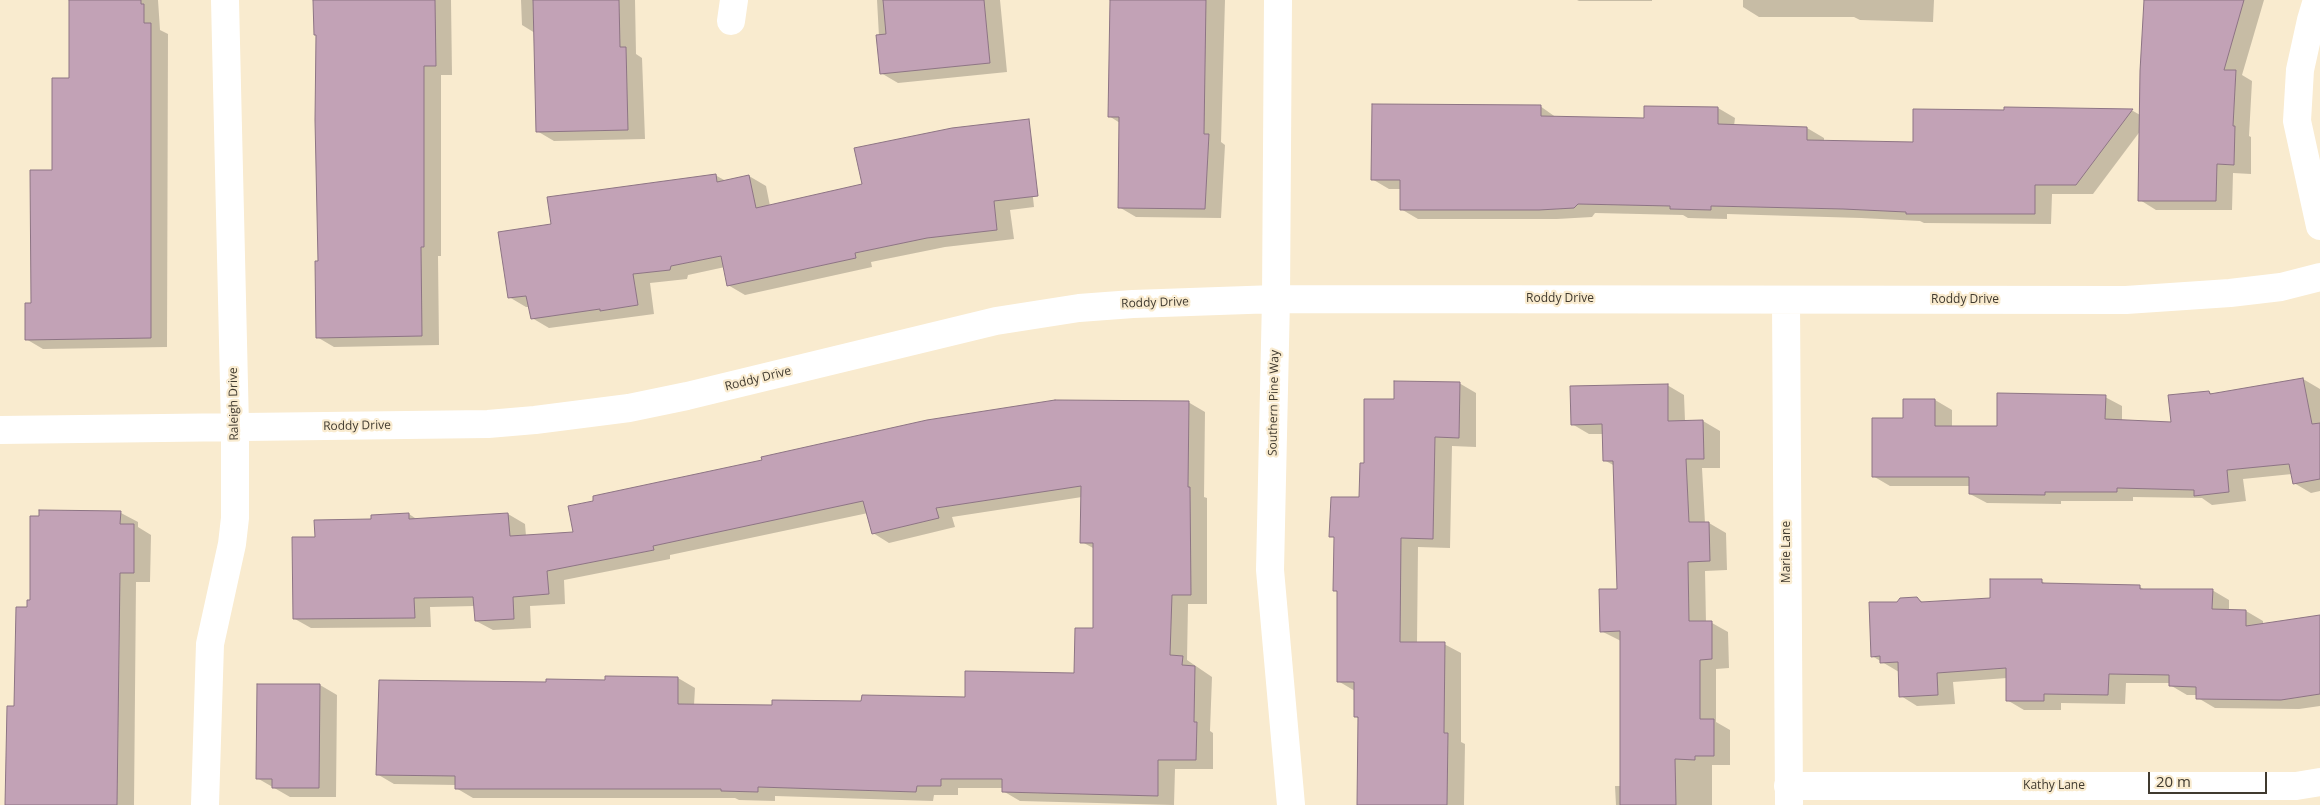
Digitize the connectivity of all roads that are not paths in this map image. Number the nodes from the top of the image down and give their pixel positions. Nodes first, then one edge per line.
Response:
1 (225, 0) edge
2 (1278, 0) edge
3 (2318, 0) edge
4 (2320, 226) edge
5 (2320, 277) edge
6 (1276, 299) junction
7 (1786, 300) junction
8 (235, 427) junction
9 (0, 430) edge
10 (2320, 782) edge
11 (1789, 796) edge
12 (205, 805) edge
13 (1291, 805) edge

1 - 8 street, Raleigh Drive
2 - 6 street, Southern Pine Way
3 - 4 street
5 - 7 street, Roddy Drive
6 - 7 street, Roddy Drive
6 - 8 street, Roddy Drive
6 - 13 street, Southern Pine Way
7 - 11 street, Marie Lane
8 - 9 street, Roddy Drive
8 - 12 street, Raleigh Drive
10 - 11 street, Kathy Lane

